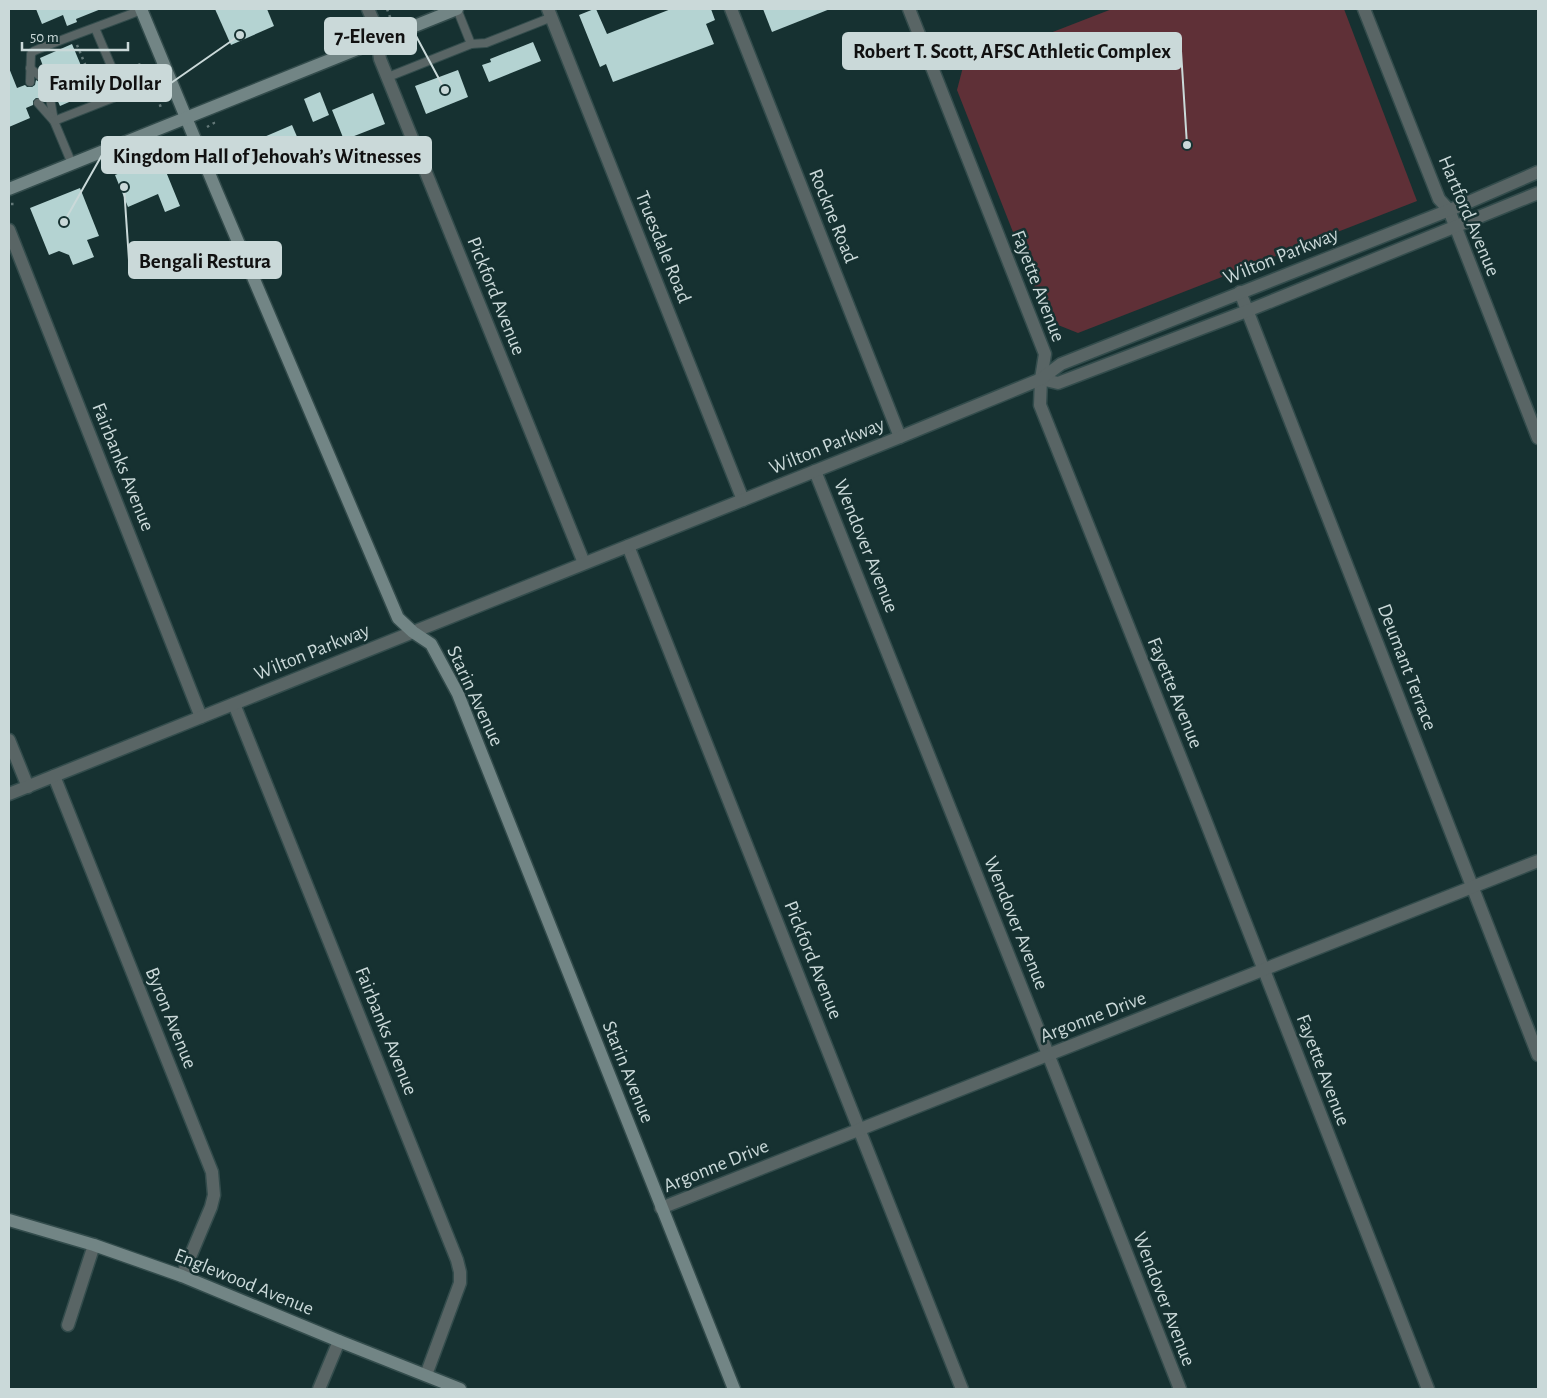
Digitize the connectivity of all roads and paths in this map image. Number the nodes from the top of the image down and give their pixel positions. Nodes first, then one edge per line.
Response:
1 (141, 9) edge
2 (368, 9) edge
3 (387, 9) edge
4 (457, 9) edge
5 (731, 9) edge
6 (909, 9) edge
7 (1364, 9) edge
8 (550, 13) edge
9 (390, 17) dead end
10 (95, 28) junction
11 (74, 40) dead end
12 (377, 41) junction
13 (471, 44) junction
14 (141, 64) dead end
15 (30, 68) junction
16 (132, 68) dead end
17 (388, 77) junction
18 (42, 78) dead end
19 (106, 78) dead end
20 (30, 82) dead end
21 (93, 84) junction
22 (97, 94) dead end
23 (50, 98) dead end
24 (38, 102) dead end
25 (167, 103) dead end
26 (159, 106) dead end
27 (186, 118) junction
28 (54, 122) junction
29 (214, 123) dead end
30 (207, 127) dead end
31 (180, 138) dead end
32 (172, 141) dead end
33 (72, 164) junction
34 (1538, 172) edge
35 (9, 189) edge
36 (1538, 193) edge
37 (1449, 210) junction
38 (1455, 227) junction
39 (9, 230) edge
40 (1240, 292) junction
41 (1247, 311) junction
42 (1041, 379) junction
43 (900, 437) junction
44 (1538, 438) edge
45 (815, 471) junction
46 (743, 500) junction
47 (628, 546) junction
48 (584, 563) junction
49 (413, 632) junction
50 (234, 704) junction
51 (201, 717) junction
52 (9, 740) edge
53 (54, 776) junction
54 (28, 786) junction
55 (9, 794) edge
56 (1538, 862) edge
57 (1472, 887) junction
58 (1264, 970) junction
59 (1048, 1054) junction
60 (1538, 1055) edge
61 (860, 1129) junction
62 (661, 1208) junction
63 (9, 1220) edge
64 (94, 1245) junction
65 (182, 1276) junction
66 (68, 1325) dead end
67 (339, 1341) junction
68 (426, 1375) junction
69 (319, 1389) edge
70 (460, 1389) edge
71 (734, 1389) edge
72 (962, 1389) edge
73 (1180, 1389) edge
74 (1428, 1389) edge

1 - 10 lane
1 - 27 street, Starin Avenue
2 - 12 street, Pickford Avenue
3 - 9 path
4 - 12 street
4 - 13 lane
5 - 43 street, Rockne Road
6 - 42 street, Fayette Avenue
7 - 37 street, Hartford Avenue
8 - 13 lane
8 - 46 street, Truesdale Road
10 - 15 lane
10 - 28 lane
11 - 21 path
12 - 17 street, Pickford Avenue
12 - 27 street
13 - 17 lane
14 - 16 path
15 - 18 lane
15 - 20 lane
17 - 48 street, Pickford Avenue
19 - 21 path
21 - 22 path
23 - 28 lane
24 - 28 lane
25 - 26 path
27 - 33 street
27 - 49 street, Starin Avenue
28 - 33 lane
29 - 30 path
31 - 32 path
33 - 35 street
34 - 37 street, Wilton Parkway
36 - 38 street, Wilton Parkway
37 - 38 street, Hartford Avenue
37 - 40 street, Wilton Parkway
38 - 41 street, Wilton Parkway
38 - 44 street, Hartford Avenue
39 - 51 street, Fairbanks Avenue
40 - 41 street, Deumant Terrace
40 - 42 street, Wilton Parkway
41 - 42 street, Wilton Parkway
41 - 57 street, Deumant Terrace
42 - 43 street, Wilton Parkway
42 - 58 street, Fayette Avenue
43 - 45 street, Wilton Parkway
45 - 46 street, Wilton Parkway
45 - 59 street, Wendover Avenue
46 - 47 street, Wilton Parkway
47 - 48 street, Wilton Parkway
47 - 61 street, Pickford Avenue
48 - 49 street, Wilton Parkway
49 - 50 street, Wilton Parkway
49 - 62 street, Starin Avenue
50 - 51 street, Wilton Parkway
50 - 68 street, Fairbanks Avenue
51 - 53 street, Wilton Parkway
52 - 54 street
53 - 54 street, Wilton Parkway
53 - 65 street, Byron Avenue
54 - 55 street
56 - 57 street, Argonne Drive
57 - 58 street, Argonne Drive
57 - 60 street, Deumant Terrace
58 - 59 street, Argonne Drive
58 - 74 street, Fayette Avenue
59 - 61 street, Argonne Drive
59 - 73 street, Wendover Avenue
61 - 62 street, Argonne Drive
61 - 72 street, Pickford Avenue
62 - 71 street, Starin Avenue
63 - 64 street, Englewood Avenue
64 - 65 street, Englewood Avenue
64 - 66 street
65 - 67 street, Englewood Avenue
67 - 68 street, Englewood Avenue
67 - 69 street
68 - 70 street, Englewood Avenue

